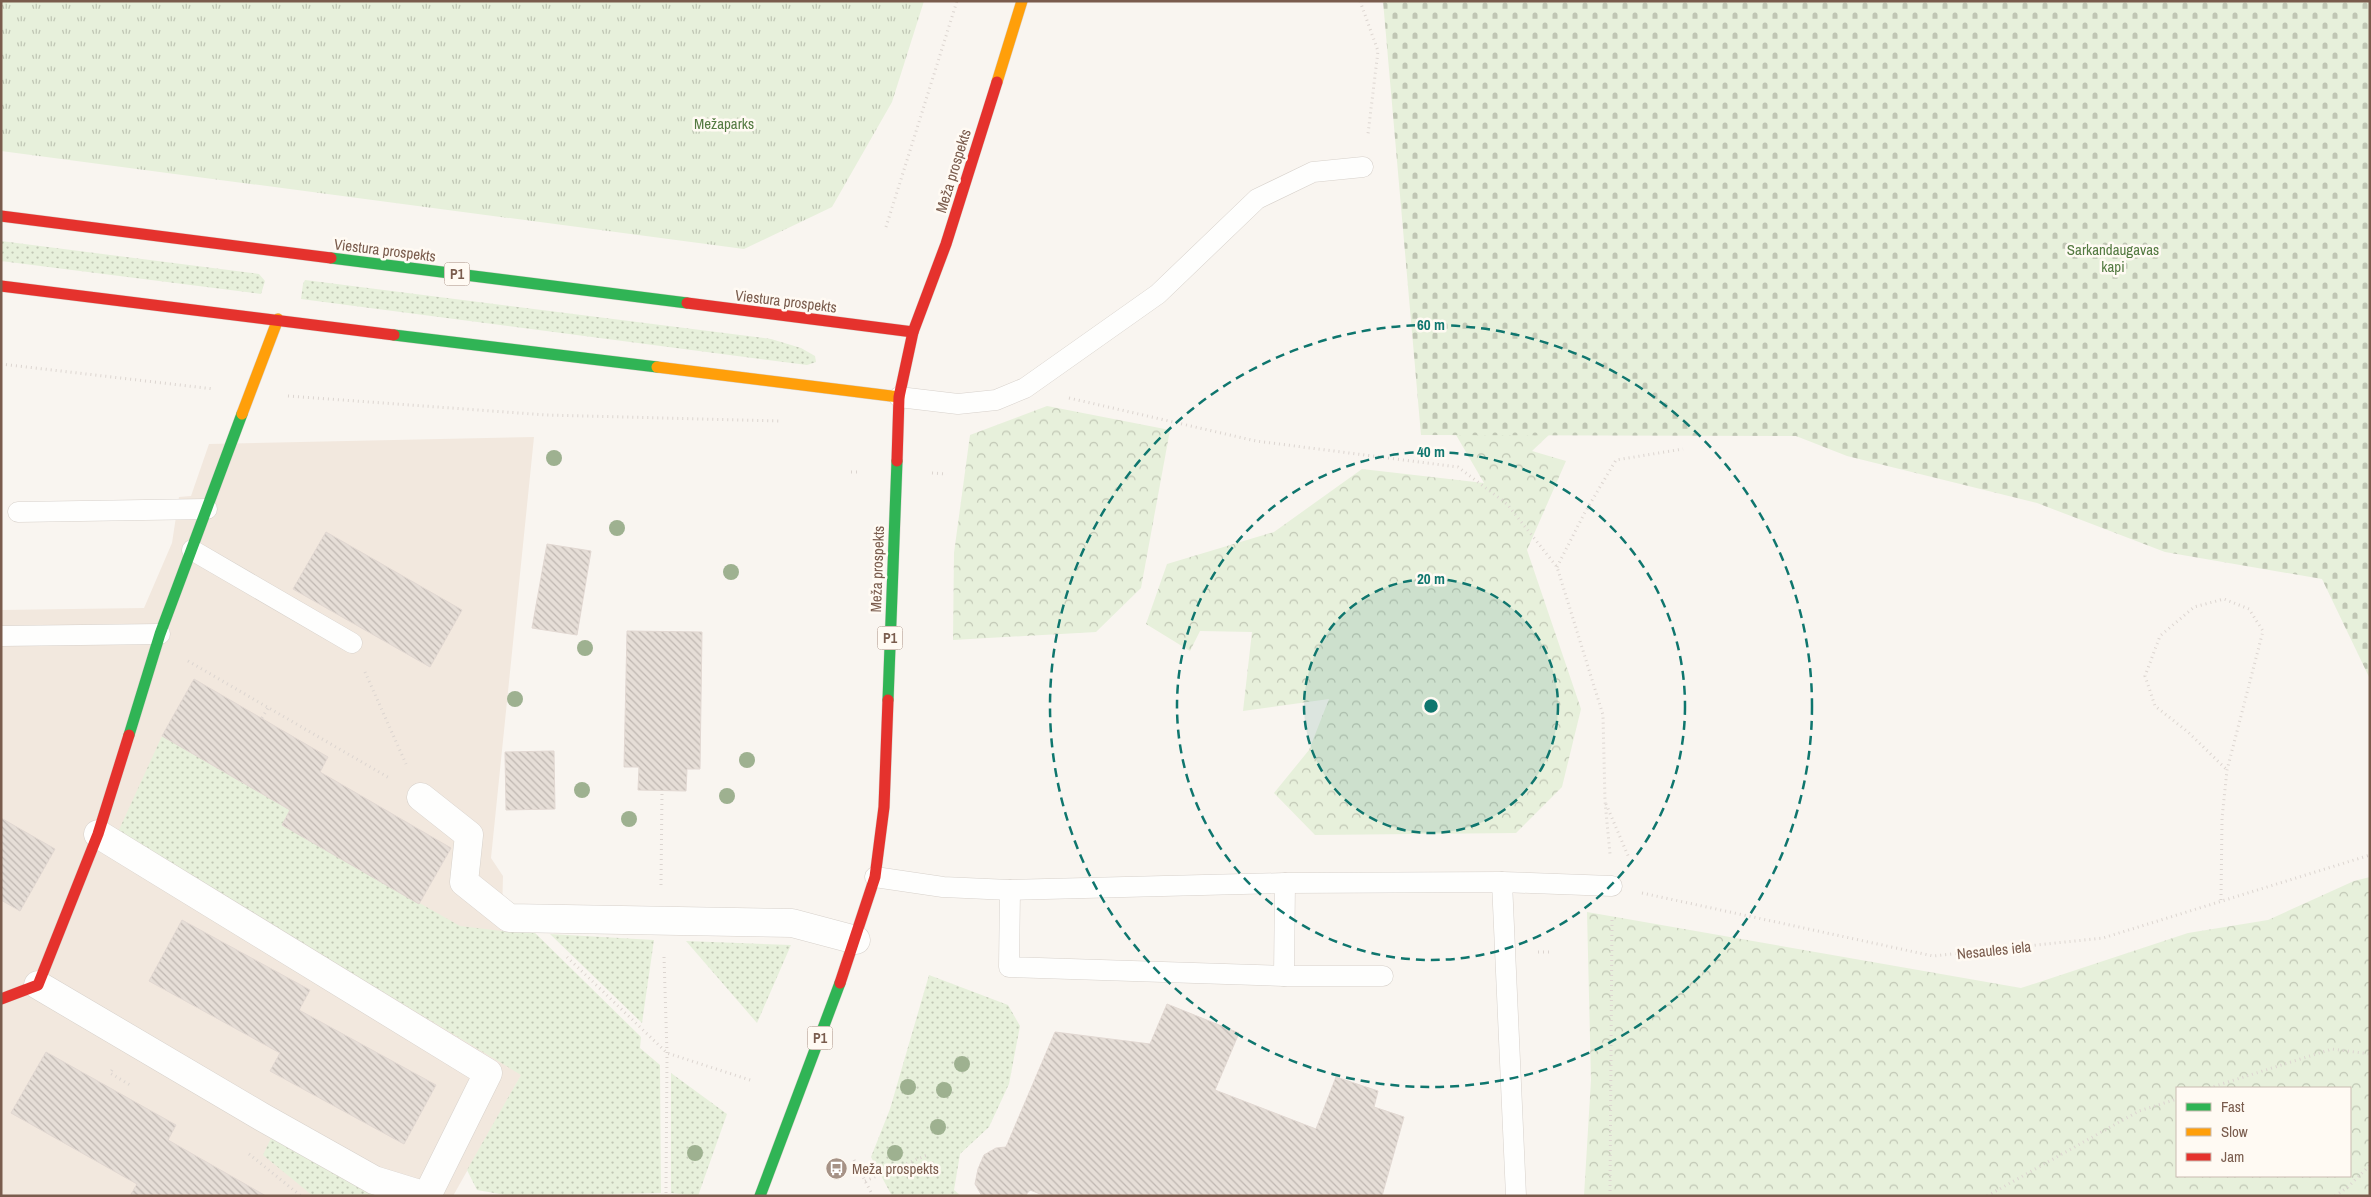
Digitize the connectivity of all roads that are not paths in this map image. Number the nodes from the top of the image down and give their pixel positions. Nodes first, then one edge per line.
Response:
1 (1022, 1) edge
2 (1363, 167) road end
3 (1, 216) edge
4 (1, 286) edge
5 (278, 319) junction
6 (913, 332) junction
7 (899, 397) junction
8 (207, 509) junction
9 (18, 512) dead end
10 (192, 550) junction
11 (1, 636) edge
12 (159, 639) junction
13 (352, 643) road end
14 (421, 797) road end
15 (98, 834) junction
16 (875, 877) junction
17 (1502, 882) junction
18 (1285, 883) junction
19 (1612, 886) road end
20 (1010, 890) junction
21 (856, 940) junction
22 (1284, 976) junction
23 (1383, 976) dead end
24 (38, 985) junction
25 (1, 999) edge
26 (426, 1196) edge
27 (760, 1196) edge
28 (1516, 1196) edge

1 - 6 main road, Meža prospekts
2 - 7 lane
3 - 6 main road, Viestura prospekts / P1
4 - 5 main road
5 - 7 main road
5 - 8 main road
6 - 7 main road, Meža prospekts / P1
7 - 16 main road, Meža prospekts / P1
8 - 9 lane
8 - 10 main road
10 - 12 main road
10 - 13 lane
11 - 12 lane
12 - 15 main road
14 - 21 street
15 - 24 main road
15 - 26 street
16 - 20 lane
16 - 21 main road, Meža prospekts / P1
17 - 18 lane
17 - 19 lane
17 - 28 lane
18 - 20 lane
18 - 22 lane
20 - 22 lane
21 - 27 main road, Meža prospekts / P1
22 - 23 lane
24 - 25 main road
24 - 26 street

